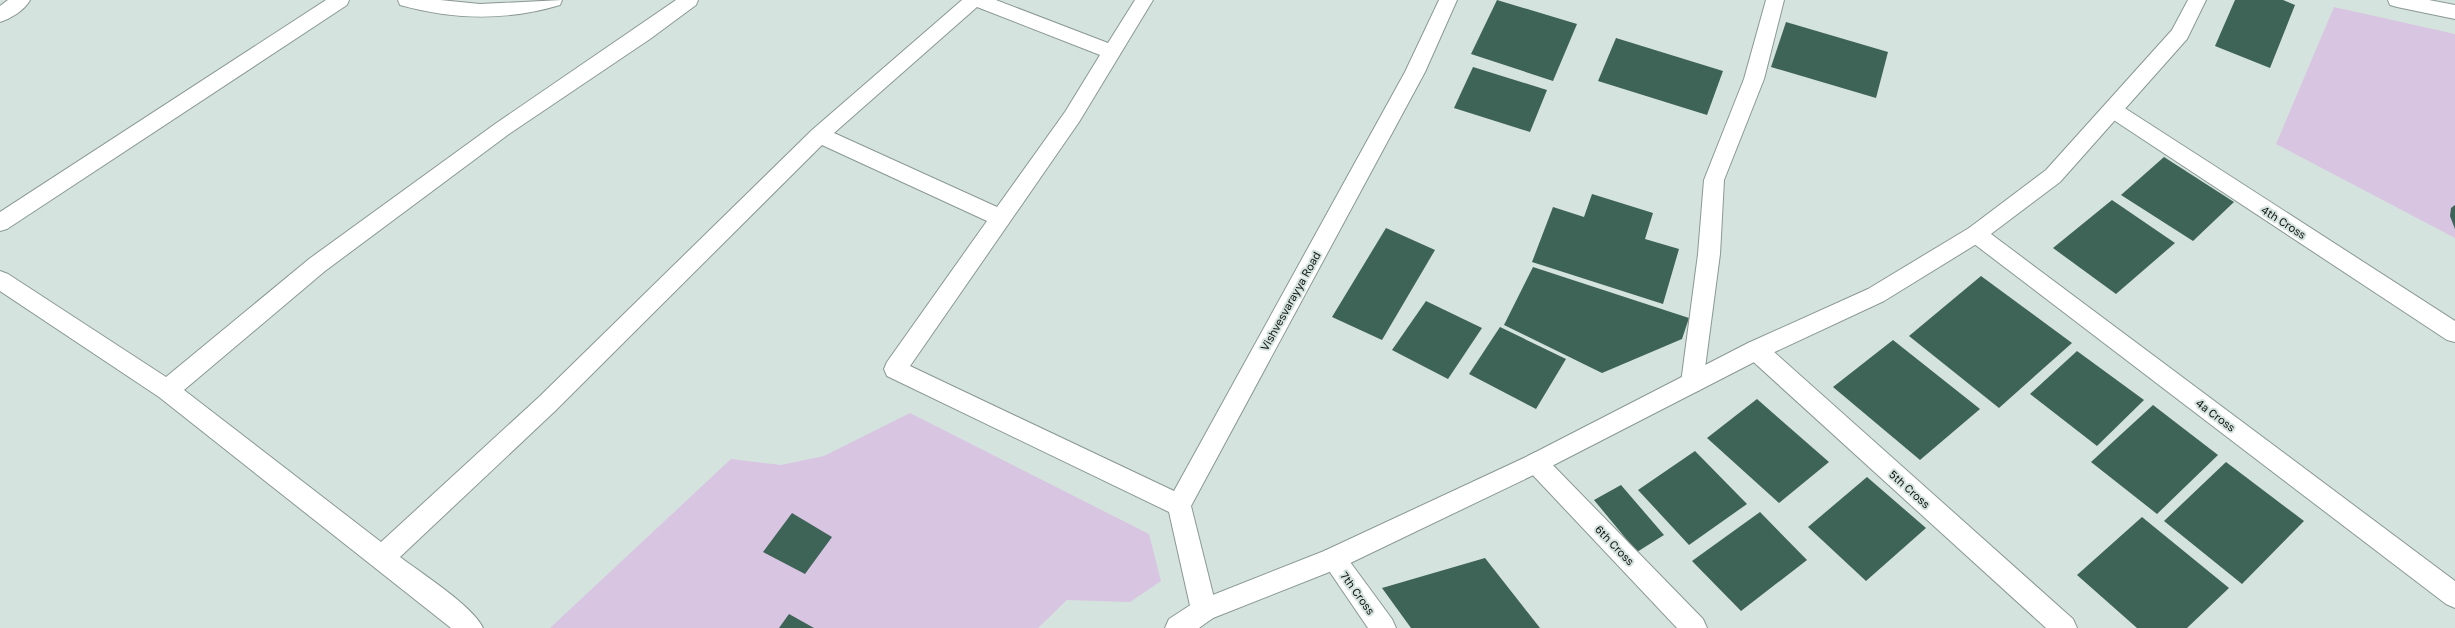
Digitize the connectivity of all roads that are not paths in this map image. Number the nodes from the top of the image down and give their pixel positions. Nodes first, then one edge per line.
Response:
1 (22, 0) edge
2 (340, 0) edge
3 (407, 0) edge
4 (553, 0) edge
5 (688, 0) edge
6 (976, 0) edge
7 (1144, 0) edge
8 (1448, 0) edge
9 (1775, 0) edge
10 (2197, 0) edge
11 (2397, 0) edge
12 (2455, 12) edge
13 (0, 15) edge
14 (1112, 52) junction
15 (2113, 110) junction
16 (819, 135) junction
17 (1001, 218) junction
18 (0, 223) edge
19 (1976, 234) junction
20 (0, 280) edge
21 (2455, 333) edge
22 (1756, 350) junction
23 (1692, 383) junction
24 (167, 390) junction
25 (1536, 463) junction
26 (1179, 505) junction
27 (382, 558) junction
28 (1333, 559) junction
29 (2455, 596) edge
30 (1204, 610) junction
31 (470, 628) edge
32 (1178, 628) edge
33 (1383, 628) edge
34 (1694, 628) edge
35 (2064, 628) edge

1 - 13 street
2 - 18 street
3 - 4 street
5 - 24 street
6 - 14 street
6 - 16 street
7 - 14 street
8 - 26 street, Vishvesvarayya Road
9 - 23 street
10 - 15 street
11 - 12 street
14 - 17 street
15 - 19 street
15 - 21 street, 4th Cross
16 - 17 street
16 - 27 street
17 - 26 street
19 - 22 street
19 - 29 street, 4a Cross
20 - 24 street
22 - 23 street
22 - 35 street, 5th Cross
23 - 25 street
24 - 27 street
25 - 28 street
25 - 34 street, 6th Cross
26 - 30 street
27 - 31 street
28 - 30 street
28 - 33 street, 7th Cross
30 - 32 street

